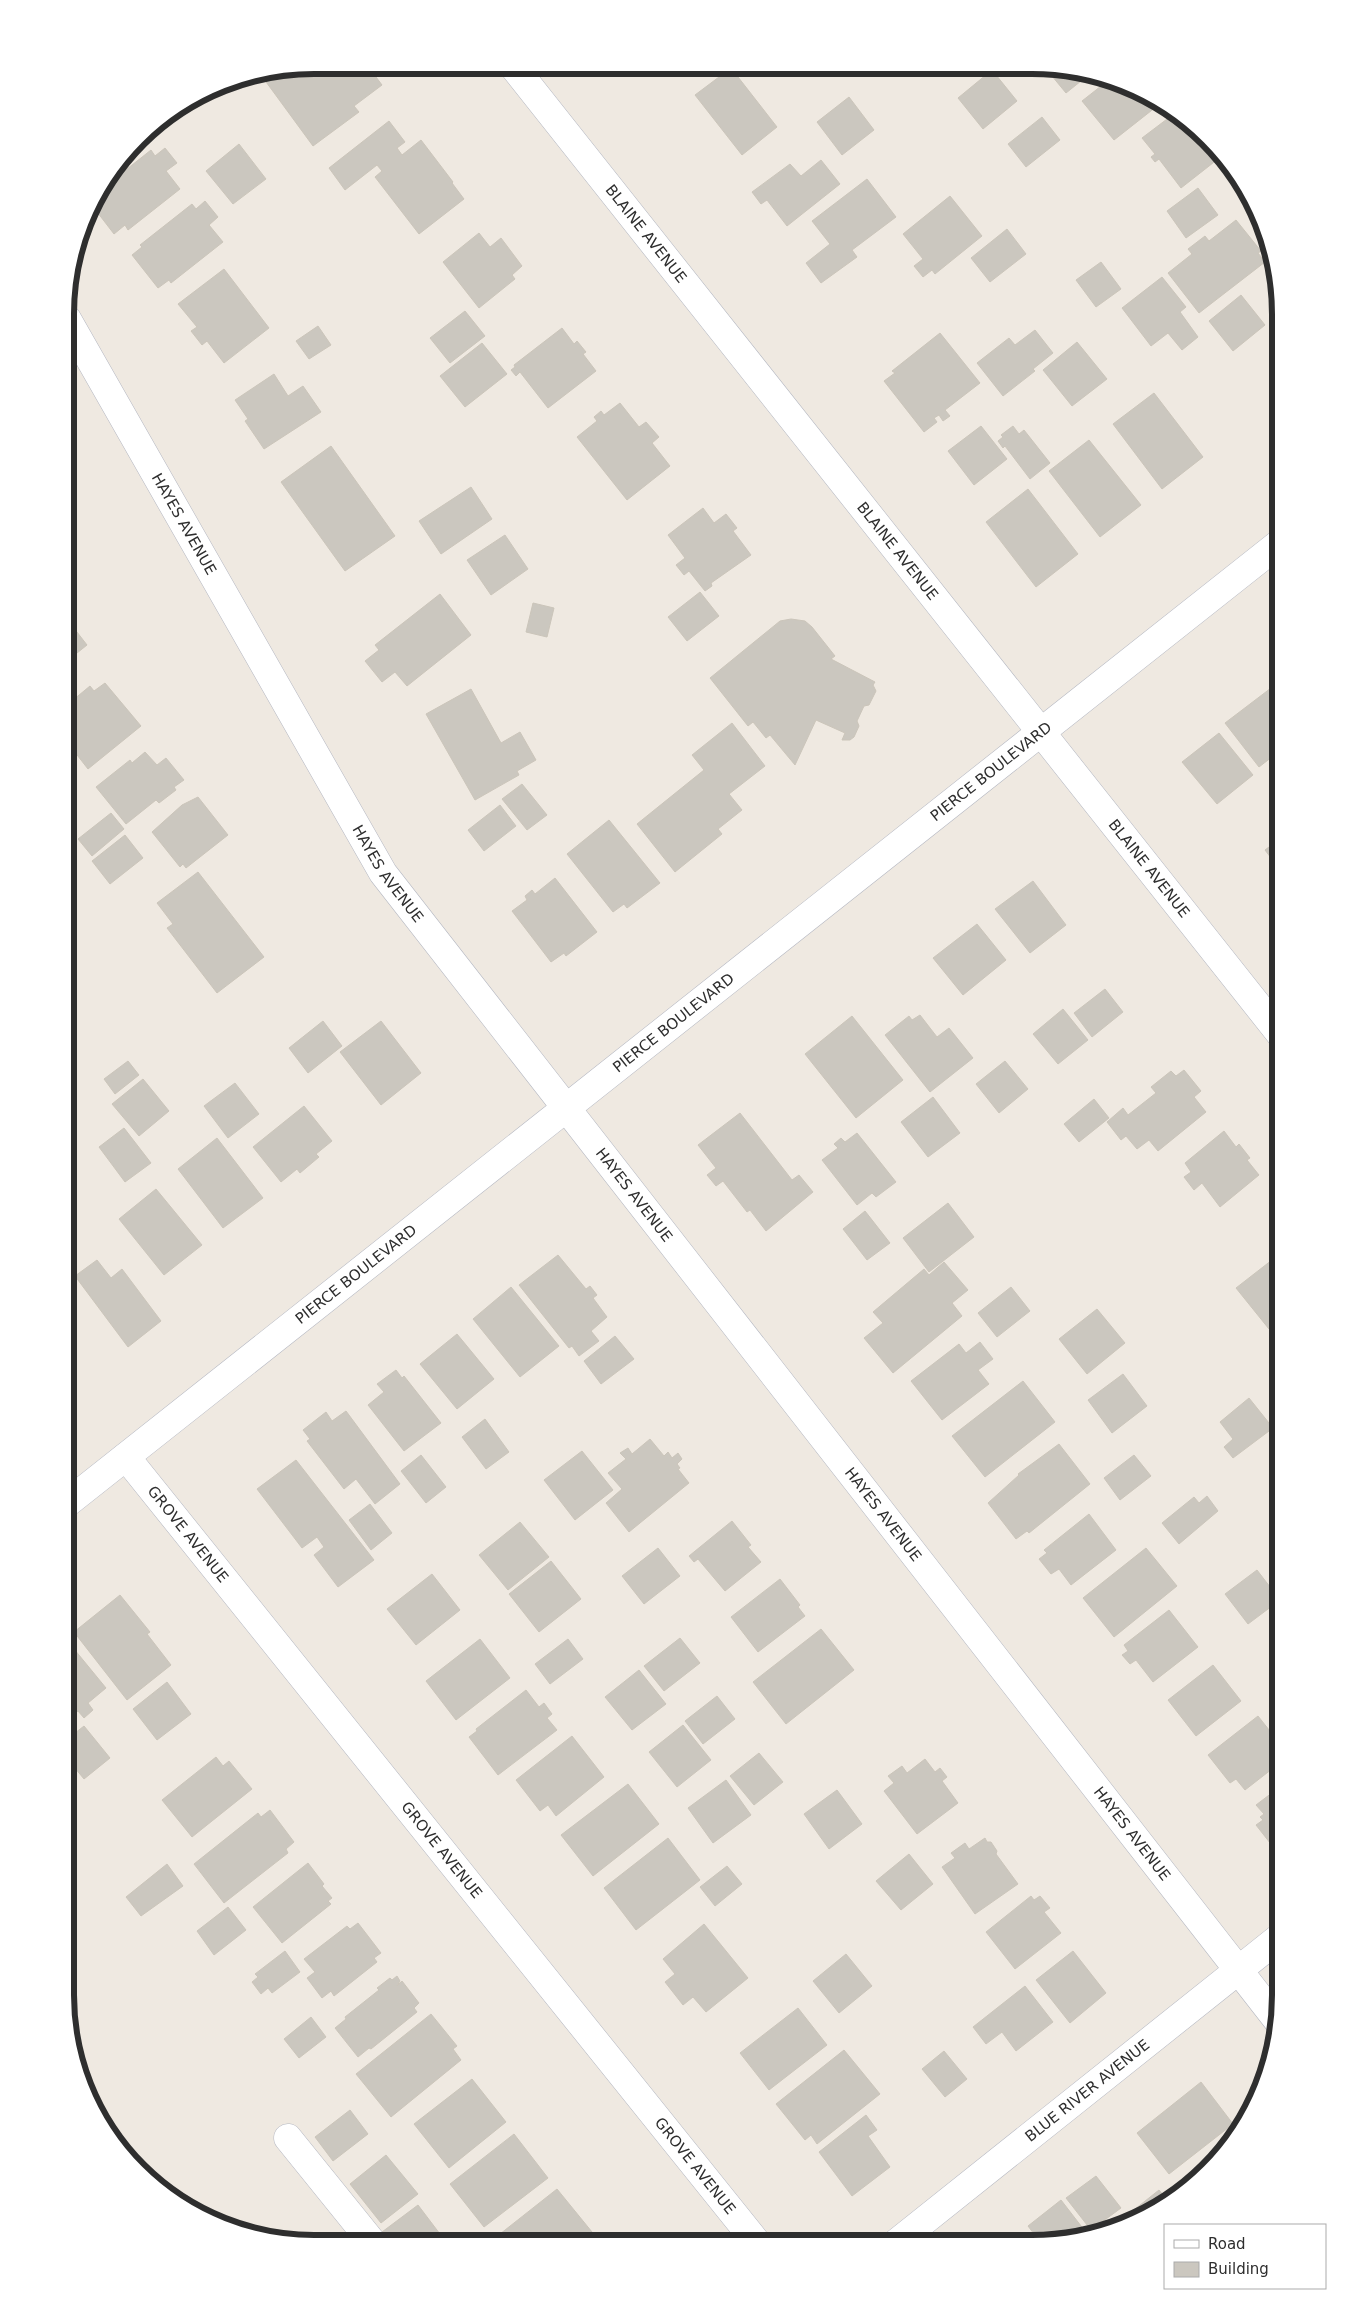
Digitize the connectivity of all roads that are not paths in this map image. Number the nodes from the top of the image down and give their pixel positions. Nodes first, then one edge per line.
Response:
1 (519, 74) edge
2 (74, 330) edge
3 (1272, 549) edge
4 (1042, 731) junction
5 (1272, 1024) edge
6 (566, 1108) junction
7 (126, 1457) junction
8 (74, 1498) edge
9 (1272, 1943) edge
10 (1238, 1970) junction
11 (1272, 2013) edge
12 (288, 2138) dead end
13 (366, 2235) edge
14 (752, 2235) edge
15 (906, 2235) edge

1 - 4 street, BLAINE AVENUE
2 - 6 street, HAYES AVENUE
3 - 4 street, PIERCE BOULEVARD
4 - 5 street, BLAINE AVENUE
4 - 6 street, PIERCE BOULEVARD
6 - 7 street, PIERCE BOULEVARD
6 - 10 street, HAYES AVENUE
7 - 8 street, PIERCE BOULEVARD
7 - 14 street, GROVE AVENUE
9 - 10 street, BLUE RIVER AVENUE
10 - 11 street, HAYES AVENUE
10 - 15 street, BLUE RIVER AVENUE
12 - 13 street

